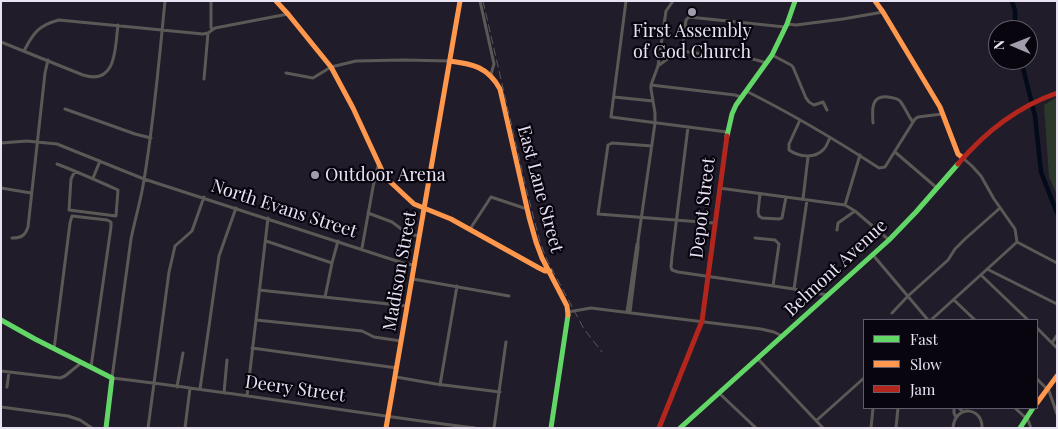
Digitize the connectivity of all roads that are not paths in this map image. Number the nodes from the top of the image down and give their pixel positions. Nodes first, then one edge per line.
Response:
1 (165, 1) edge
2 (211, 1) edge
3 (276, 1) edge
4 (460, 1) edge
5 (480, 1) edge
6 (626, 1) edge
7 (673, 1) edge
8 (795, 1) edge
9 (875, 1) edge
10 (883, 12) junction
11 (288, 14) junction
12 (118, 25) junction
13 (786, 26) junction
14 (162, 30) junction
15 (212, 30) junction
16 (208, 34) junction
17 (1, 42) edge
18 (682, 50) junction
19 (24, 51) junction
20 (772, 55) junction
21 (48, 60) junction
22 (450, 61) junction
23 (766, 63) junction
24 (658, 66) junction
25 (331, 67) junction
26 (286, 72) dead end
27 (490, 74) junction
28 (204, 79) dead end
29 (651, 85) junction
30 (746, 90) junction
31 (1057, 93) edge
32 (741, 96) junction
33 (614, 97) junction
34 (653, 101) junction
35 (65, 109) dead end
36 (827, 110) dead end
37 (942, 114) junction
38 (800, 120) junction
39 (913, 122) junction
40 (655, 123) junction
41 (873, 123) dead end
42 (688, 127) junction
43 (727, 132) junction
44 (151, 138) junction
45 (830, 138) junction
46 (37, 141) junction
47 (1, 143) edge
48 (652, 146) junction
49 (895, 152) junction
50 (860, 156) junction
51 (808, 157) junction
52 (962, 158) junction
53 (100, 161) junction
54 (57, 164) dead end
55 (378, 166) junction
56 (75, 171) junction
57 (93, 178) junction
58 (144, 178) junction
59 (1, 188) edge
60 (719, 188) junction
61 (937, 188) junction
62 (31, 193) junction
63 (760, 194) junction
64 (204, 197) junction
65 (786, 197) junction
66 (805, 200) junction
67 (845, 205) junction
68 (236, 208) junction
69 (425, 208) junction
70 (1000, 208) junction
71 (528, 210) junction
72 (855, 211) junction
73 (368, 213) junction
74 (268, 218) junction
75 (642, 218) junction
76 (678, 220) junction
77 (715, 223) junction
78 (470, 229) junction
79 (837, 230) dead end
80 (420, 236) junction
81 (12, 238) dead end
82 (754, 238) dead end
83 (888, 240) junction
84 (338, 241) junction
85 (266, 242) junction
86 (1017, 242) junction
87 (362, 248) junction
88 (873, 255) junction
89 (332, 263) junction
90 (1057, 263) edge
91 (415, 265) junction
92 (988, 269) junction
93 (550, 271) junction
94 (980, 275) junction
95 (709, 276) junction
96 (413, 279) junction
97 (458, 286) junction
98 (773, 286) junction
99 (794, 289) junction
100 (259, 290) junction
101 (828, 295) junction
102 (509, 296) dead end
103 (908, 296) junction
104 (325, 297) junction
105 (954, 300) junction
106 (1057, 304) edge
107 (408, 306) junction
108 (568, 312) junction
109 (629, 312) junction
110 (892, 313) dead end
111 (929, 319) edge
112 (931, 319) edge
113 (974, 319) edge
114 (1027, 319) edge
115 (1, 320) edge
116 (256, 320) junction
117 (702, 321) junction
118 (1038, 329) edge
119 (1057, 335) edge
120 (782, 336) junction
121 (402, 341) junction
122 (506, 342) dead end
123 (1052, 343) junction
124 (252, 348) junction
125 (1057, 348) edge
126 (54, 349) junction
127 (184, 354) dead end
128 (757, 359) junction
129 (227, 360) dead end
130 (81, 363) junction
131 (91, 367) junction
132 (397, 368) junction
133 (1, 371) edge
134 (9, 372) junction
135 (1057, 376) edge
136 (396, 377) junction
137 (112, 378) junction
138 (863, 379) edge
139 (1038, 380) edge
140 (154, 383) junction
141 (440, 385) junction
142 (7, 387) dead end
143 (177, 387) junction
144 (190, 388) junction
145 (200, 389) junction
146 (1047, 389) junction
147 (500, 392) junction
148 (224, 393) junction
149 (719, 393) junction
150 (247, 396) junction
151 (1038, 402) edge
152 (1, 408) edge
153 (873, 409) edge
154 (898, 409) edge
155 (954, 409) edge
156 (960, 409) edge
157 (1016, 409) edge
158 (1032, 409) edge
159 (963, 412) junction
160 (1057, 414) edge
161 (956, 416) junction
162 (388, 417) junction
163 (1026, 418) junction
164 (817, 420) junction
165 (92, 428) edge
166 (106, 428) edge
167 (148, 428) edge
168 (184, 428) edge
169 (386, 428) edge
170 (475, 428) edge
171 (494, 428) edge
172 (551, 428) edge
173 (659, 428) edge
174 (680, 428) edge
175 (756, 428) edge
176 (824, 428) edge
177 (871, 428) edge
178 (896, 428) edge
179 (954, 428) edge
180 (982, 428) edge
181 (1020, 428) edge
182 (1031, 428) edge

1 - 14 street
2 - 15 street
3 - 11 main road
4 - 22 main road, Madison Street
5 - 27 street
6 - 33 street
7 - 24 street
8 - 13 main road, Depot Street
9 - 10 main road
10 - 13 street
10 - 37 main road
11 - 15 street
11 - 25 main road
12 - 14 street
12 - 19 street
12 - 21 street
13 - 18 street
13 - 20 main road, Depot Street
14 - 16 street
14 - 44 street
15 - 16 street
16 - 28 street
17 - 19 street
18 - 23 street
18 - 24 street
19 - 21 street
20 - 23 main road, Depot Street
20 - 36 street
21 - 46 street
22 - 25 street
22 - 27 main road
22 - 69 main road, Madison Street
23 - 30 main road, Depot Street
24 - 29 street
25 - 26 street
25 - 55 main road
27 - 71 main road, East Lane Street
29 - 32 street
29 - 34 street
30 - 32 main road, Depot Street
30 - 38 street
31 - 52 main road, Belmont Avenue
32 - 43 main road, Depot Street
33 - 34 street
33 - 40 street
34 - 40 street
35 - 44 street
37 - 39 street
37 - 52 main road
38 - 45 street
38 - 51 street
39 - 41 street
39 - 49 street
40 - 42 street
40 - 48 street
42 - 43 street
42 - 76 street
43 - 60 main road, Depot Street
44 - 58 street
45 - 50 street
45 - 51 street
46 - 47 street, North Evans Street
46 - 53 street, North Evans Street
46 - 62 street
48 - 75 street
48 - 75 street
49 - 50 street
49 - 61 street
50 - 67 street
51 - 66 street
52 - 61 main road, Belmont Avenue
52 - 70 street
53 - 57 street
53 - 58 street, North Evans Street
54 - 56 street
55 - 69 main road
55 - 73 street
56 - 57 street
56 - 57 street
58 - 64 street, North Evans Street
58 - 137 street
59 - 62 street
60 - 63 street
60 - 77 main road, Depot Street
61 - 83 main road, Belmont Avenue
62 - 81 street
63 - 65 street
63 - 65 street
64 - 68 street, North Evans Street
64 - 140 street
65 - 66 street
66 - 67 street
66 - 99 street
67 - 72 street
68 - 74 street, North Evans Street
68 - 145 street
69 - 78 main road
69 - 80 main road, Madison Street
70 - 86 street
70 - 103 street
71 - 78 street
71 - 93 main road, East Lane Street
72 - 79 street
72 - 83 street
73 - 80 street
73 - 87 street
74 - 84 street, North Evans Street
74 - 85 street
75 - 76 street
75 - 109 street
76 - 77 street
76 - 95 street
77 - 95 main road, Depot Street
78 - 93 main road
80 - 91 main road, Madison Street
82 - 98 street
83 - 88 main road, Belmont Avenue
84 - 87 street, North Evans Street
84 - 89 street
85 - 89 street
85 - 100 street
86 - 90 street
86 - 92 street
87 - 91 street, North Evans Street
88 - 101 main road, Belmont Avenue
88 - 103 street
89 - 104 street
91 - 96 main road, Madison Street
92 - 94 street
92 - 106 street
93 - 108 main road, East Lane Street
94 - 105 street
94 - 114 street
95 - 98 street
95 - 117 main road, Depot Street
96 - 97 street
96 - 107 main road, Madison Street
97 - 102 street
97 - 141 street
98 - 99 street
99 - 101 street
100 - 104 street
100 - 116 street
101 - 120 main road, Belmont Avenue
103 - 110 street
103 - 111 street
104 - 107 street
105 - 112 street
105 - 113 street
107 - 121 main road, Madison Street
108 - 109 street
108 - 172 main road
109 - 117 street
115 - 126 main road
116 - 121 street
116 - 124 street
117 - 120 street
117 - 173 main road, Depot Street
118 - 123 street
119 - 123 street
120 - 128 main road, Belmont Avenue
121 - 132 main road, Madison Street
122 - 147 street
123 - 125 street
124 - 132 street
124 - 150 street
126 - 130 main road
126 - 131 street
127 - 143 street
128 - 149 main road, Belmont Avenue
128 - 164 street
129 - 148 street
130 - 131 main road
130 - 134 street
131 - 137 main road
132 - 136 main road, Madison Street
133 - 134 street
134 - 142 street
135 - 146 main road
136 - 141 street
136 - 162 main road, Madison Street
137 - 140 street, Deery Street
137 - 166 main road
138 - 164 street
139 - 146 street
140 - 143 street, Deery Street
140 - 167 street
141 - 147 street
143 - 144 street, Deery Street
144 - 145 street, Deery Street
144 - 168 street
145 - 148 street, Deery Street
146 - 151 main road
146 - 160 street
147 - 171 street
148 - 150 street, Deery Street
149 - 174 main road, Belmont Avenue
149 - 175 street
150 - 162 street, Deery Street
152 - 165 street
153 - 177 street
154 - 178 street
155 - 161 street
156 - 159 street
157 - 163 street
158 - 163 main road
159 - 161 street
159 - 180 street
161 - 179 street
162 - 169 main road, Madison Street
162 - 170 street, Deery Street
163 - 181 main road
163 - 182 street
164 - 176 street

